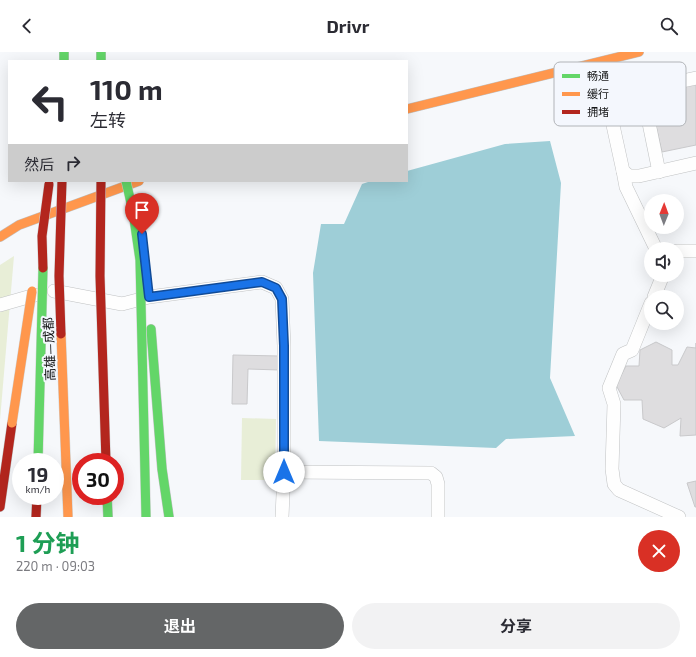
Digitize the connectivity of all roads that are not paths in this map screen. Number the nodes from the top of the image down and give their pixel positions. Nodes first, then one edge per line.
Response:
1 (640, 52) edge
2 (599, 62) edge
3 (554, 73) edge
4 (696, 78) edge
5 (686, 80) edge
6 (408, 109) edge
7 (613, 126) edge
8 (650, 126) edge
9 (696, 163) edge
10 (623, 171) junction
11 (659, 172) junction
12 (639, 176) junction
13 (50, 182) edge
14 (62, 182) edge
15 (101, 182) edge
16 (130, 182) edge
17 (133, 182) edge
18 (133, 182) edge
19 (632, 198) junction
20 (42, 236) junction
21 (0, 237) edge
22 (653, 242) edge
23 (684, 251) edge
24 (696, 251) edge
25 (149, 297) junction
26 (0, 305) edge
27 (644, 320) edge
28 (38, 453) edge
29 (106, 453) edge
30 (144, 464) junction
31 (284, 472) junction
32 (37, 505) edge
33 (107, 505) edge
34 (0, 508) edge
35 (155, 509) dead end
36 (36, 517) edge
37 (68, 517) edge
38 (108, 517) edge
39 (146, 517) edge
40 (168, 517) edge
41 (282, 517) edge
42 (438, 517) edge
43 (679, 517) edge

1 - 2 main road
3 - 6 main road
4 - 5 street
7 - 10 street
8 - 11 street
9 - 11 street
10 - 12 street
10 - 19 street
11 - 12 street
12 - 19 street
13 - 20 main road, bridge
14 - 37 main road, 高雄—成都, bridge
15 - 29 main road, bridge
16 - 21 main road
17 - 25 main road
18 - 30 main road, bridge
19 - 22 street
20 - 28 main road, bridge
20 - 34 main road, bridge
23 - 24 street
25 - 26 street
25 - 31 street
25 - 40 main road
27 - 43 street
30 - 35 main road, bridge
30 - 39 main road, bridge
31 - 41 street
31 - 42 street
32 - 36 main road
33 - 38 main road

